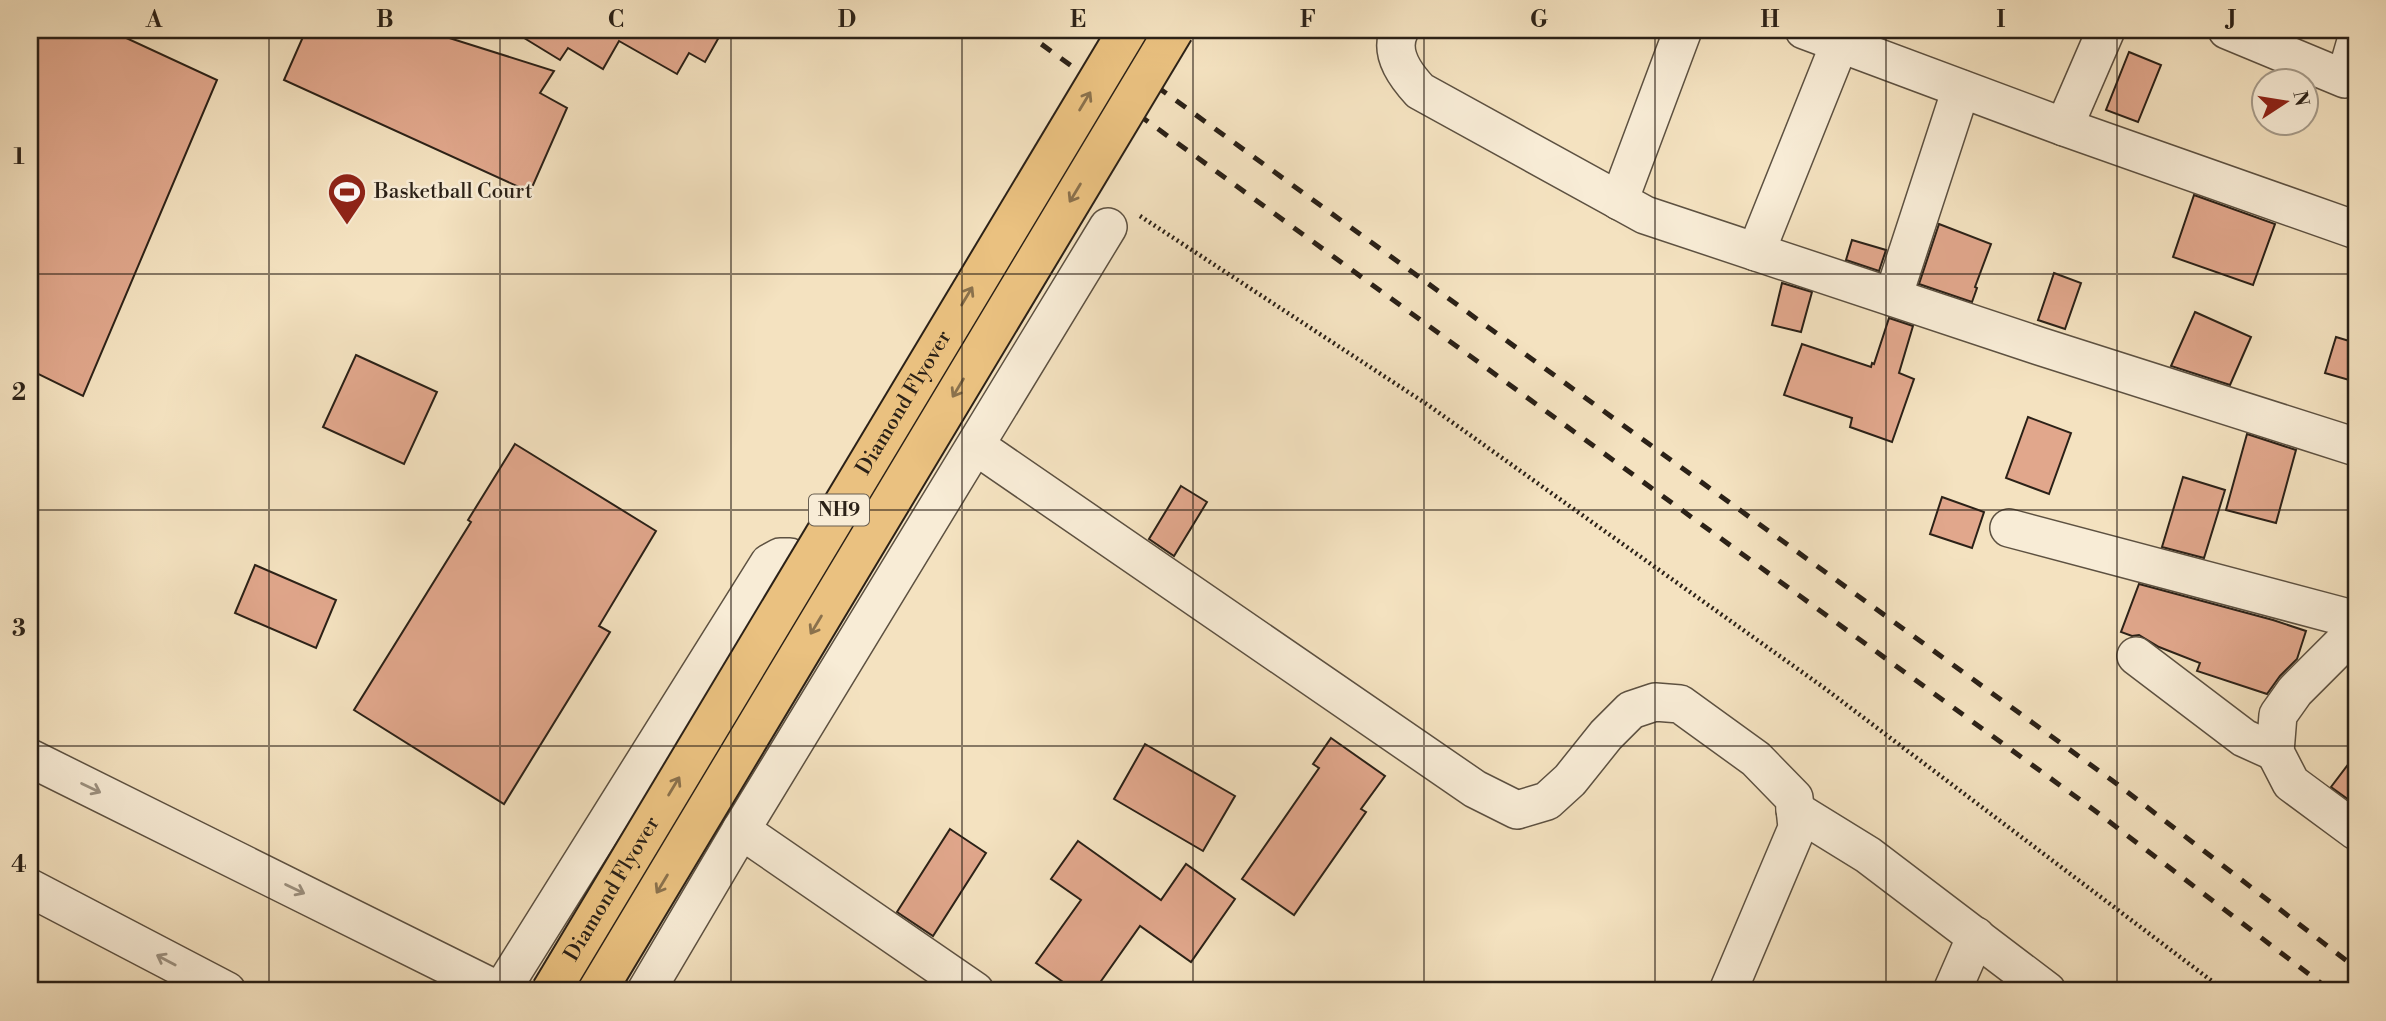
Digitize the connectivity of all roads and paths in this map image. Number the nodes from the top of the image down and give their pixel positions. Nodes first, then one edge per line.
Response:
1 (1128, 30) edge
2 (1174, 30) edge
3 (1400, 30) edge
4 (1683, 30) edge
5 (1804, 30) edge
6 (2106, 30) edge
7 (2227, 30) edge
8 (1843, 37) edge
9 (2356, 41) edge
10 (1961, 89) junction
11 (2064, 127) junction
12 (1619, 201) junction
13 (1120, 219) joint
14 (2356, 230) edge
15 (1756, 252) junction
16 (1893, 297) junction
17 (976, 446) junction
18 (2356, 447) edge
19 (2009, 528) dead end
20 (876, 611) junction
21 (2356, 620) edge
22 (2356, 630) edge
23 (2136, 656) dead end
24 (2275, 752) junction
25 (30, 758) edge
26 (1795, 810) junction
27 (741, 830) junction
28 (2356, 831) edge
29 (30, 888) edge
30 (1976, 936) junction
31 (227, 991) edge
32 (500, 991) edge
33 (551, 991) edge
34 (597, 991) edge
35 (646, 991) edge
36 (975, 991) edge
37 (1728, 991) edge
38 (1952, 991) edge
39 (2047, 991) edge
40 (2225, 991) edge

33 -> 1 highway, Diamond Flyover / NH9, bridge
2 -> 34 highway, Diamond Flyover / NH9, bridge
3 - 12 street
4 - 12 street
5 - 8 street
6 - 11 street
7 - 9 street
8 - 10 street
8 - 15 street
10 - 11 street
10 - 16 street
11 - 14 street
12 - 15 street
13 - 17 street
13 - 40 path
15 - 16 street
16 - 18 street
17 - 20 street
17 - 26 street
19 - 21 street
20 - 27 street
20 - 32 street
22 - 24 street
23 - 24 street
24 - 28 street
25 -> 32 street
26 - 30 street
26 - 37 street
27 - 35 street
27 - 36 street
31 -> 29 street
30 - 38 street
30 - 39 street

